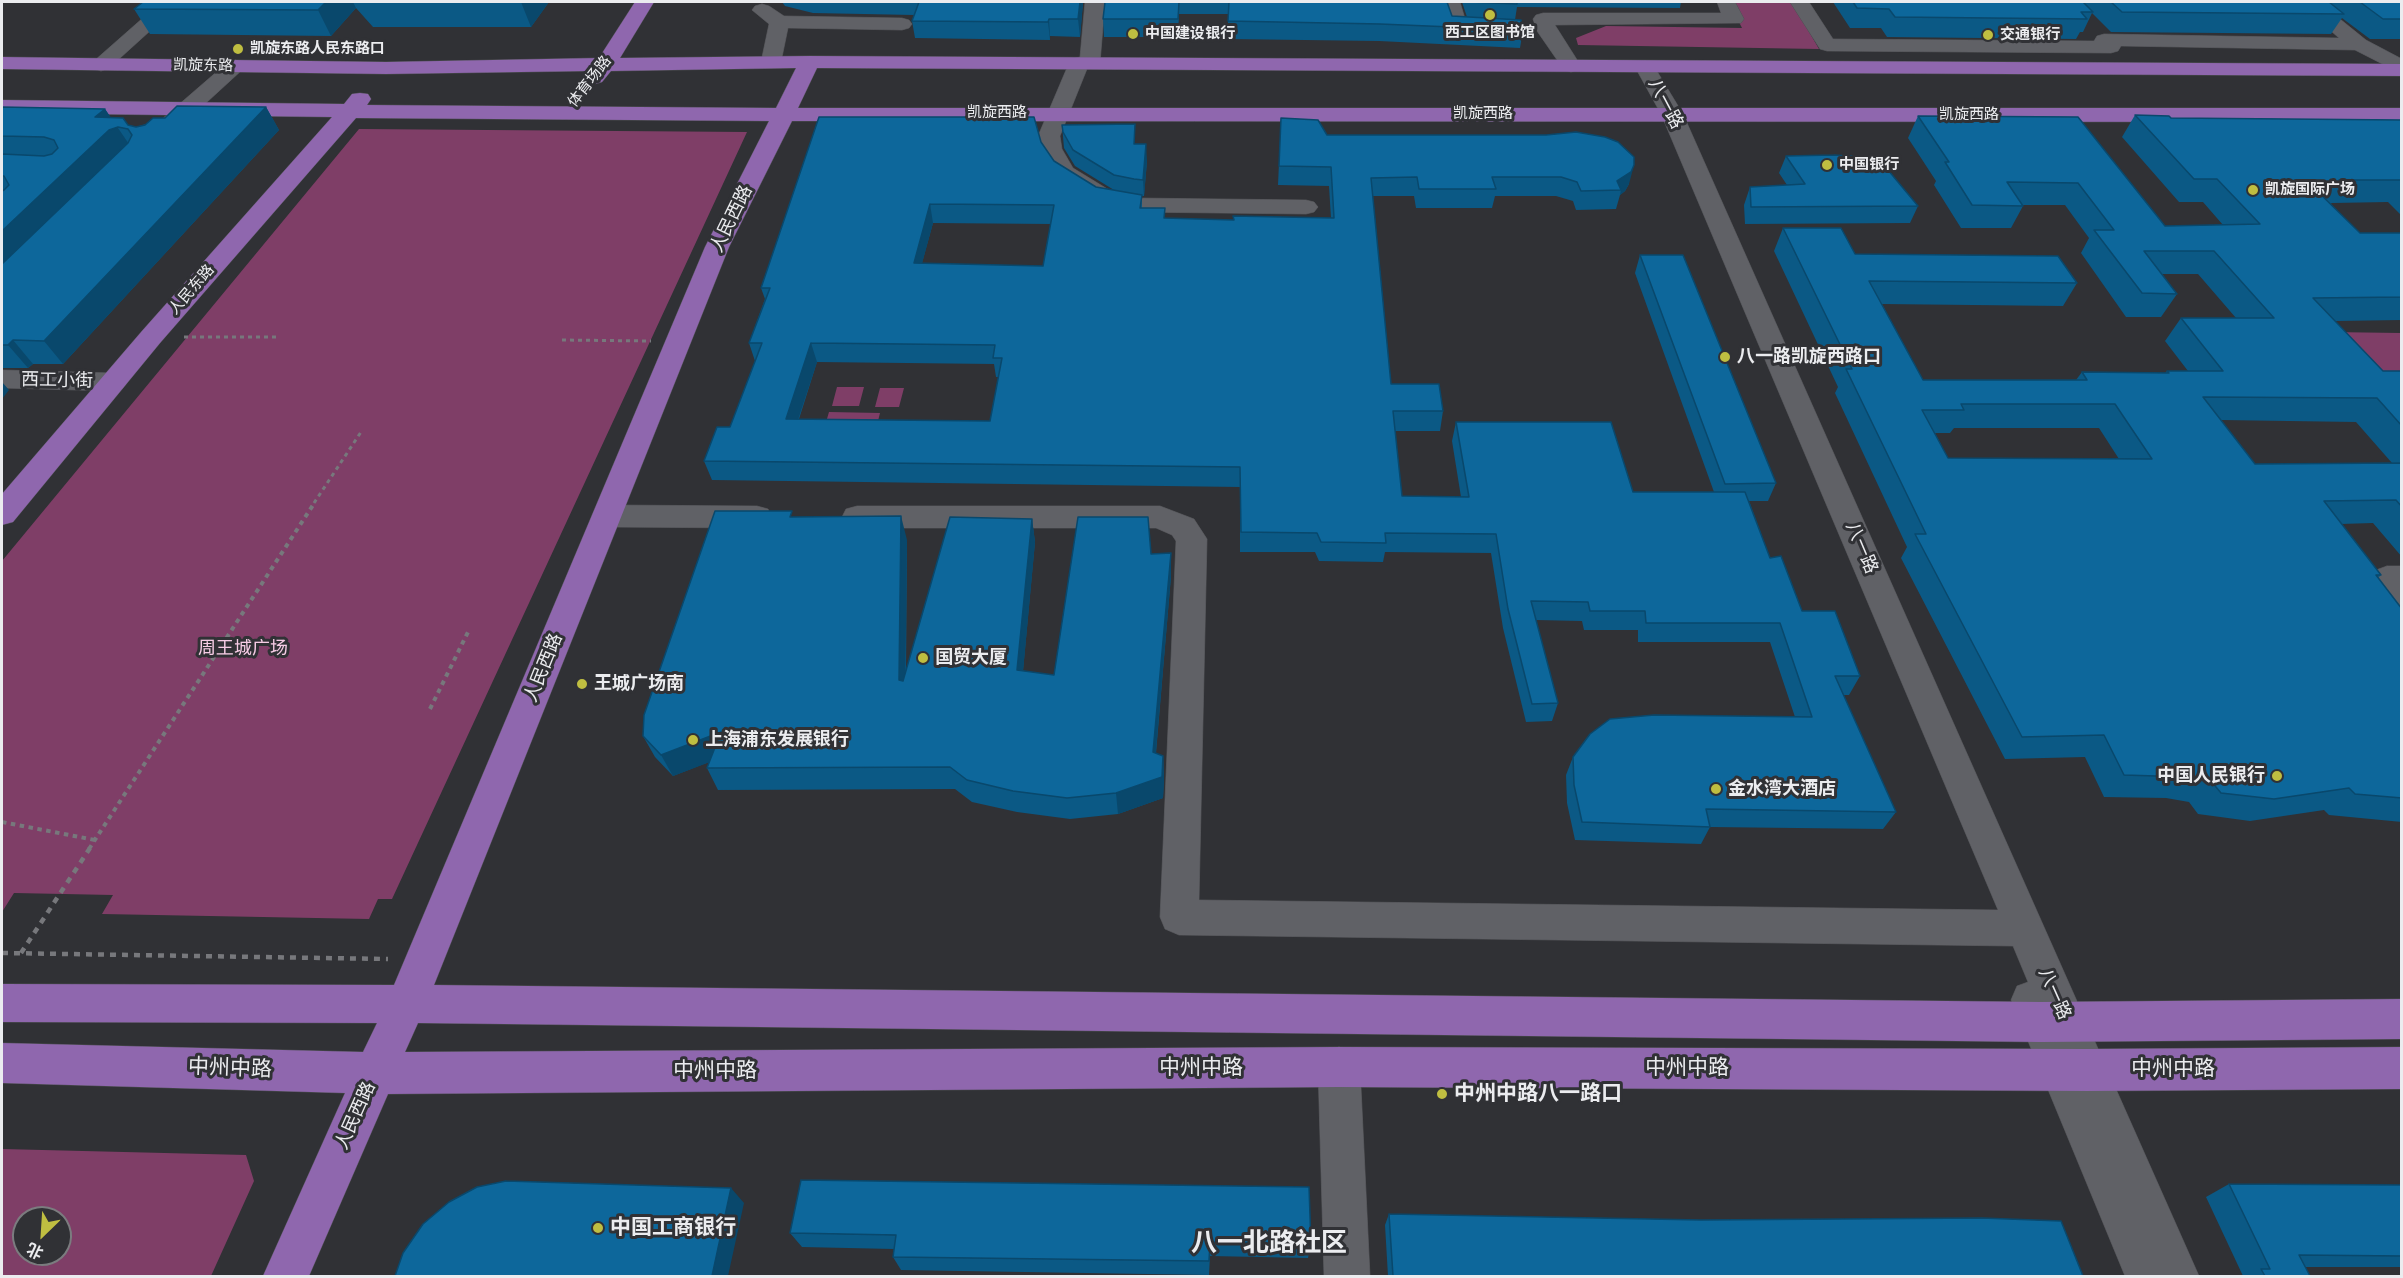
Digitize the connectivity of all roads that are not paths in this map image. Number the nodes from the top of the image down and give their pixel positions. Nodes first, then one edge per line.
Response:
1 (172, 2) edge
2 (625, 2) edge
3 (644, 2) edge
4 (1095, 2) edge
5 (1451, 2) edge
6 (1726, 2) edge
7 (1800, 2) edge
8 (2308, 2) edge
9 (902, 24) dead end
10 (2090, 25) edge
11 (1546, 31) junction
12 (2107, 44) junction
13 (2359, 44) junction
14 (771, 62) junction
15 (810, 62) junction
16 (2, 63) edge
17 (1084, 63) junction
18 (101, 65) junction
19 (235, 66) junction
20 (1570, 66) junction
21 (1645, 67) junction
22 (386, 68) junction
23 (2151, 68) junction
24 (2402, 69) edge
25 (581, 85) junction
26 (2, 106) edge
27 (24, 106) junction
28 (188, 108) junction
29 (350, 110) junction
30 (786, 112) junction
31 (1058, 113) junction
32 (1666, 114) junction
33 (2402, 115) edge
34 (2, 122) edge
35 (151, 140) edge
36 (1306, 207) dead end
37 (2, 379) edge
38 (113, 382) junction
39 (2, 514) edge
40 (607, 516) junction
41 (783, 517) edge
42 (830, 517) edge
43 (2402, 579) edge
44 (2402, 598) edge
45 (2012, 928) junction
46 (2, 1003) edge
47 (405, 1004) junction
48 (2402, 1019) edge
49 (2054, 1022) junction
50 (2, 1063) edge
51 (1339, 1067) junction
52 (2402, 1068) edge
53 (2074, 1070) junction
54 (374, 1073) junction
55 (286, 1276) edge
56 (1347, 1276) edge
57 (2148, 1276) edge
58 (2176, 1276) edge

1 - 18 street
2 - 25 main road, 体育场路
3 - 25 main road, 体育场路
4 - 17 street
5 - 11 street
6 - 11 street
7 - 12 street
8 - 13 street
9 - 14 street
10 - 12 street
11 - 20 street
12 - 13 street
12 - 23 street
13 - 24 street
14 - 15 main road
14 - 25 main road
15 - 17 main road
15 - 30 main road, 人民西路
16 - 18 main road, 凯旋东路
17 - 20 main road
17 - 31 street
18 - 19 main road, 凯旋东路
19 - 22 main road, 凯旋东路
19 - 28 street
20 - 21 main road
21 - 23 main road
21 - 32 street, 八一路
22 - 25 main road, 凯旋东路
22 - 29 main road, 人民东路
23 - 24 main road
25 - 29 main road
25 - 30 main road, 凯旋西路
26 - 27 main road
27 - 28 main road
27 - 34 street
28 - 29 main road
28 - 35 street
29 - 38 main road, 人民东路
30 - 31 main road, 凯旋西路
30 - 40 main road, 人民西路
31 - 32 main road, 凯旋西路
31 - 36 street
32 - 33 main road, 凯旋西路
32 - 45 street, 八一路
37 - 38 street, 西工小街
38 - 39 main road, 人民东路
40 - 41 street
40 - 47 main road, 人民西路
42 - 45 street
43 - 44 street
45 - 49 street, 八一路
46 - 47 main road
47 - 49 main road
47 - 54 main road, 人民西路
48 - 49 main road
49 - 53 street, 八一路
50 - 54 main road, 中州中路
51 - 53 main road, 中州中路
51 - 54 main road, 中州中路
51 - 56 street
52 - 53 main road, 中州中路
53 - 57 street, 八一路
53 - 58 street, 八一路
54 - 55 main road, 人民西路

